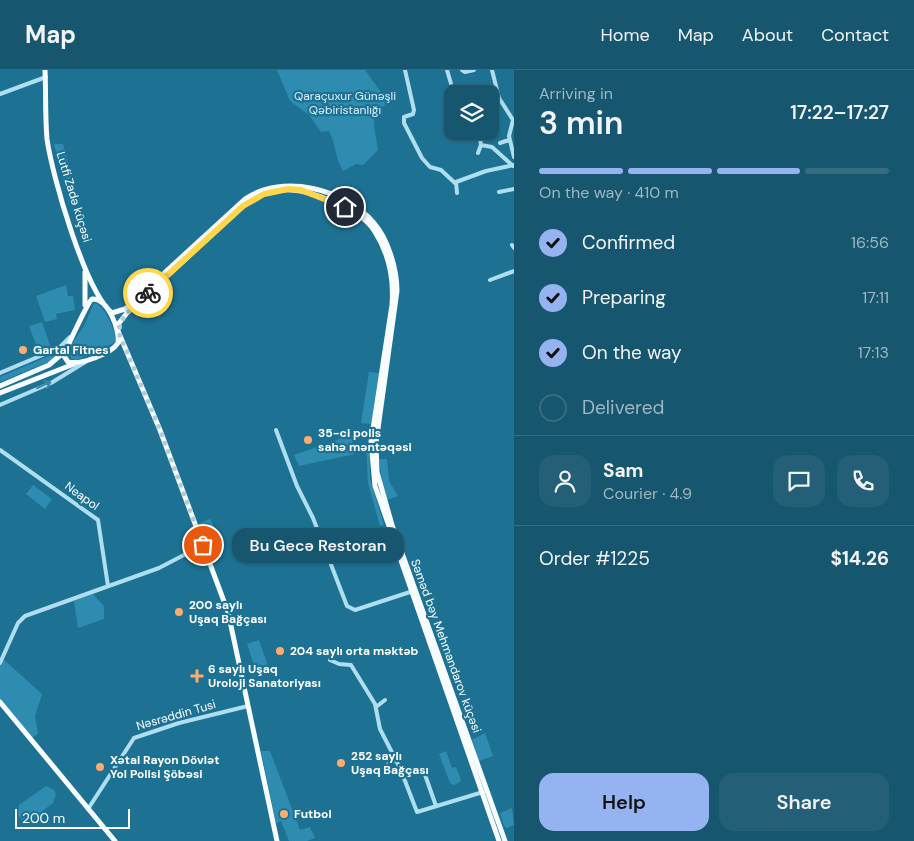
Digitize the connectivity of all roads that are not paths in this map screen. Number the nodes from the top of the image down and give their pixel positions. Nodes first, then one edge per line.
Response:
1 (45, 70) edge
2 (405, 70) edge
3 (448, 70) edge
4 (462, 70) edge
5 (472, 70) edge
6 (492, 70) edge
7 (46, 78) junction
8 (473, 78) dead end
9 (452, 85) edge
10 (0, 94) edge
11 (500, 98) joint
12 (514, 120) edge
13 (480, 140) edge
14 (509, 140) junction
15 (500, 143) dead end
16 (481, 144) junction
17 (478, 153) dead end
18 (514, 157) edge
19 (513, 165) edge
20 (455, 183) junction
21 (514, 189) edge
22 (500, 192) dead end
23 (457, 193) dead end
24 (338, 201) junction
25 (85, 269) junction
26 (514, 272) edge
27 (490, 280) dead end
28 (104, 305) junction
29 (85, 306) junction
30 (77, 330) junction
31 (118, 331) junction
32 (65, 350) junction
33 (108, 351) junction
34 (94, 356) junction
35 (130, 357) junction
36 (77, 363) junction
37 (0, 373) edge
38 (0, 386) edge
39 (0, 393) edge
40 (0, 405) edge
41 (276, 430) dead end
42 (0, 450) edge
43 (203, 545) junction
44 (108, 586) junction
45 (410, 592) junction
46 (330, 660) dead end
47 (0, 664) edge
48 (385, 700) dead end
49 (0, 702) edge
50 (248, 706) junction
51 (376, 707) junction
52 (396, 760) junction
53 (387, 768) dead end
54 (423, 769) dead end
55 (484, 791) junction
56 (436, 806) junction
57 (88, 808) junction
58 (114, 841) edge
59 (277, 841) edge
60 (499, 841) edge
61 (505, 841) edge

1 - 7 main road, Lutfi Zadə küçəsi
2 - 20 street
3 - 9 street
4 - 5 street
5 - 8 street
6 - 11 street
7 - 10 street
7 - 25 main road, Lutfi Zadə küçəsi
11 - 12 street
12 - 14 street
13 - 16 street
14 - 15 street
14 - 18 street
16 - 17 street
16 - 19 street
19 - 20 street
20 - 23 street
21 - 22 street
24 - 28 main road, Səməd bəy Mehmandarov küçəsi
24 - 31 main road, Səməd bəy Mehmandarov küçəsi
24 - 45 main road, Səməd bəy Mehmandarov küçəsi
24 - 55 main road, Səməd bəy Mehmandarov küçəsi
25 - 28 main road
25 - 29 main road
26 - 27 street
28 - 29 main road
28 - 31 main road
29 - 30 main road
30 - 32 main road
30 - 37 street
31 - 33 main road, Səməd bəy Mehmandarov küçəsi
31 - 35 main road
32 - 36 main road
32 - 38 main road
33 - 34 main road
33 - 35 main road
34 - 36 main road
40 -> 34 street
35 - 43 main road
36 - 39 main road
41 - 45 street
42 - 44 street, Neapol
43 - 44 street
43 - 50 main road
44 - 47 street
45 - 55 main road, Səməd bəy Mehmandarov küçəsi
46 - 51 street
48 - 51 street
49 - 57 main road
50 - 57 street, Nəsrəddin Tusi
50 - 59 main road
51 - 52 street
52 - 53 street
52 - 56 street
54 - 56 street
55 - 56 street
55 - 60 main road, Səməd bəy Mehmandarov küçəsi
55 - 61 main road, Səməd bəy Mehmandarov küçəsi
57 - 58 main road

